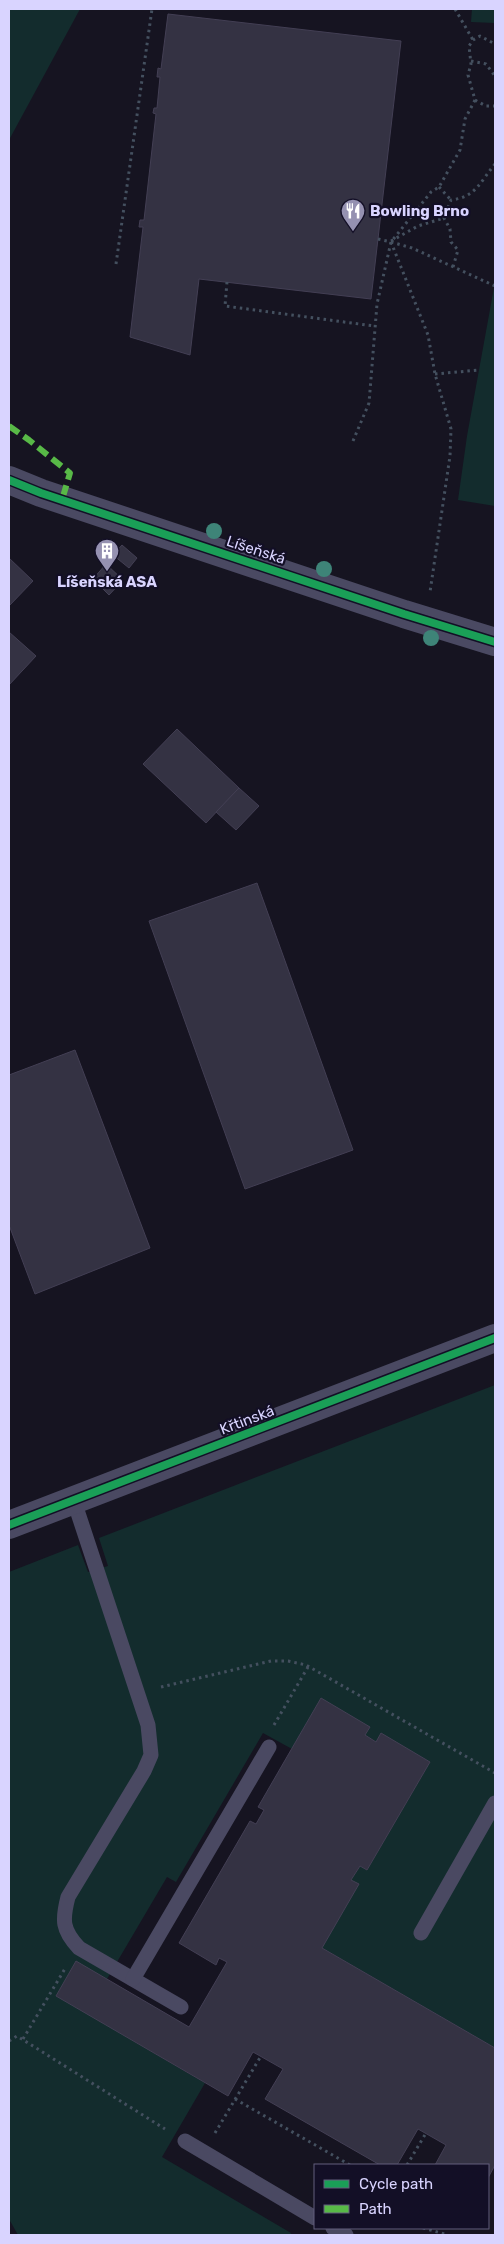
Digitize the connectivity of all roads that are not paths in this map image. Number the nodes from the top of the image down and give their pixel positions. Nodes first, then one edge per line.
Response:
1 (9, 480) edge
2 (495, 642) edge
3 (495, 1338) edge
4 (74, 1501) junction
5 (9, 1525) edge
6 (269, 1747) road end
7 (495, 1803) edge
8 (421, 1933) dead end
9 (133, 1979) junction
10 (181, 2008) dead end
11 (185, 2141) road end
12 (314, 2217) edge
13 (335, 2229) edge
14 (346, 2235) edge

1 - 2 street, Líšeňská
3 - 4 street, Křtinská
4 - 5 street, Křtinská
4 - 9 lane
6 - 9 lane
7 - 8 lane
9 - 10 lane
11 - 12 lane
13 - 14 lane

